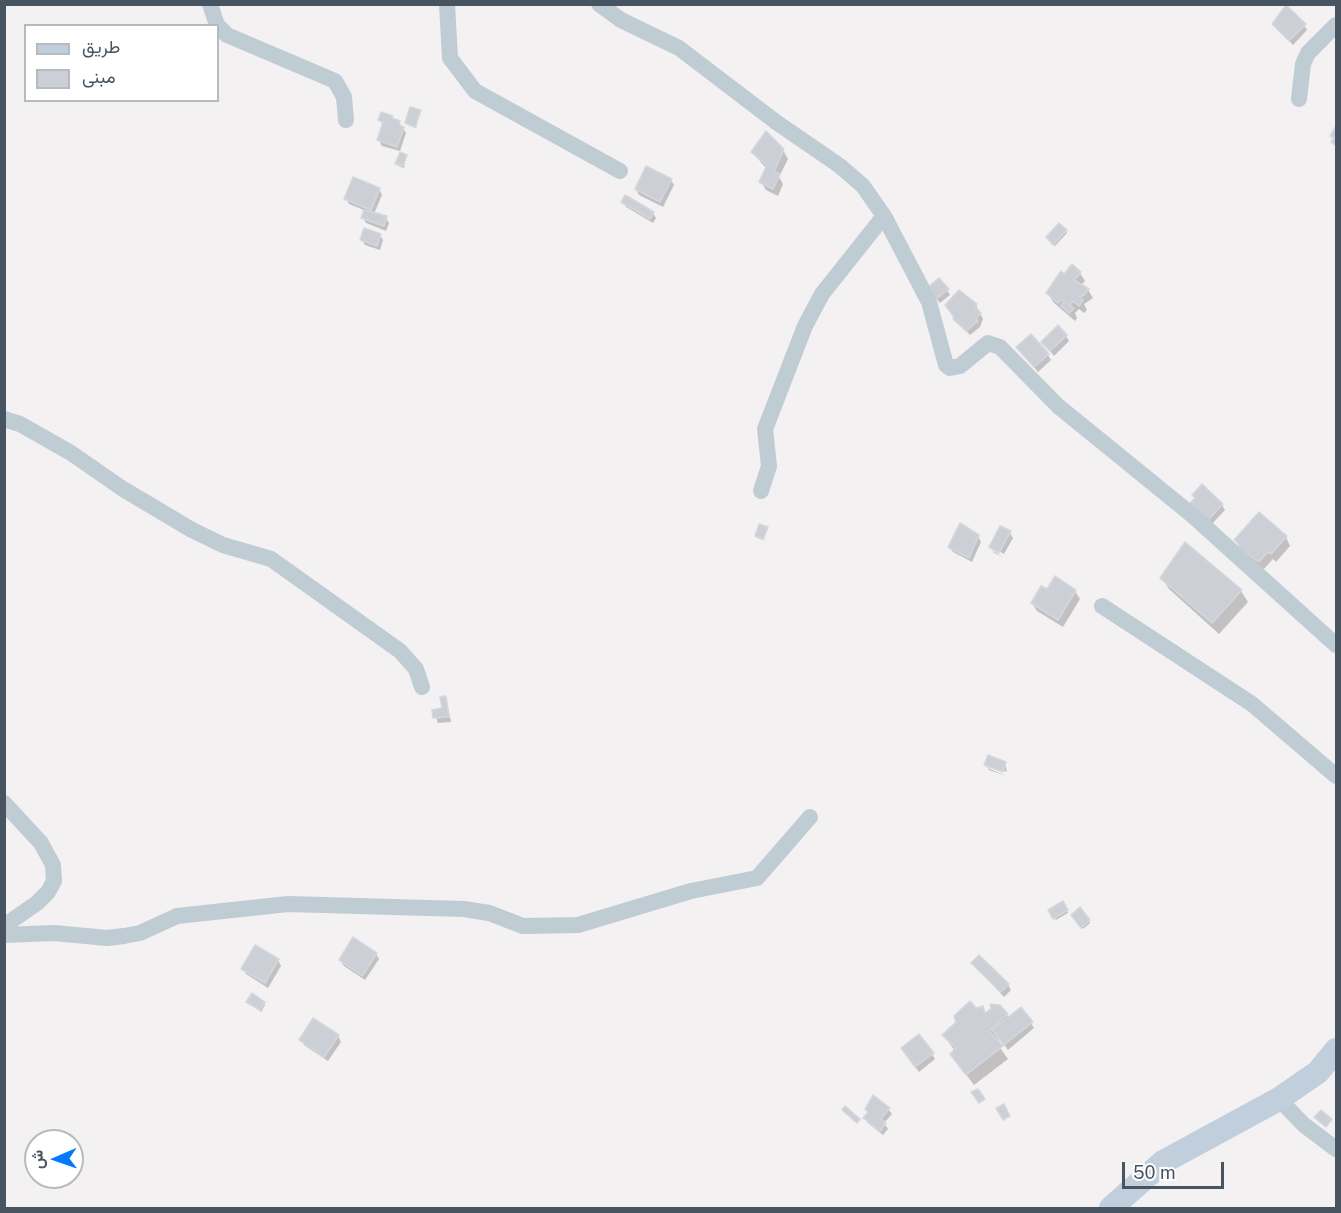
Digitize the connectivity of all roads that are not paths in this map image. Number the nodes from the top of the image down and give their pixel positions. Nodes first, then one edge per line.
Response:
1 (210, 4) edge
2 (447, 4) edge
3 (599, 4) edge
4 (217, 24) edge
5 (1336, 25) edge
6 (219, 27) edge
7 (1299, 99) dead end
8 (346, 120) dead end
9 (620, 171) dead end
10 (884, 216) junction
11 (4, 419) edge
12 (761, 491) dead end
13 (1102, 606) dead end
14 (1336, 645) edge
15 (422, 687) dead end
16 (1336, 776) edge
17 (4, 803) edge
18 (810, 817) dead end
19 (4, 926) edge
20 (4, 935) edge
21 (1336, 1050) edge
22 (1279, 1099) junction
23 (1336, 1149) edge
24 (1111, 1209) edge

1 - 4 street
2 - 9 street
3 - 10 street
5 - 7 street
6 - 8 street
10 - 12 street
10 - 14 street
11 - 15 street
13 - 16 street
17 - 19 street
18 - 20 street
21 - 22 street
22 - 23 street
22 - 24 street

